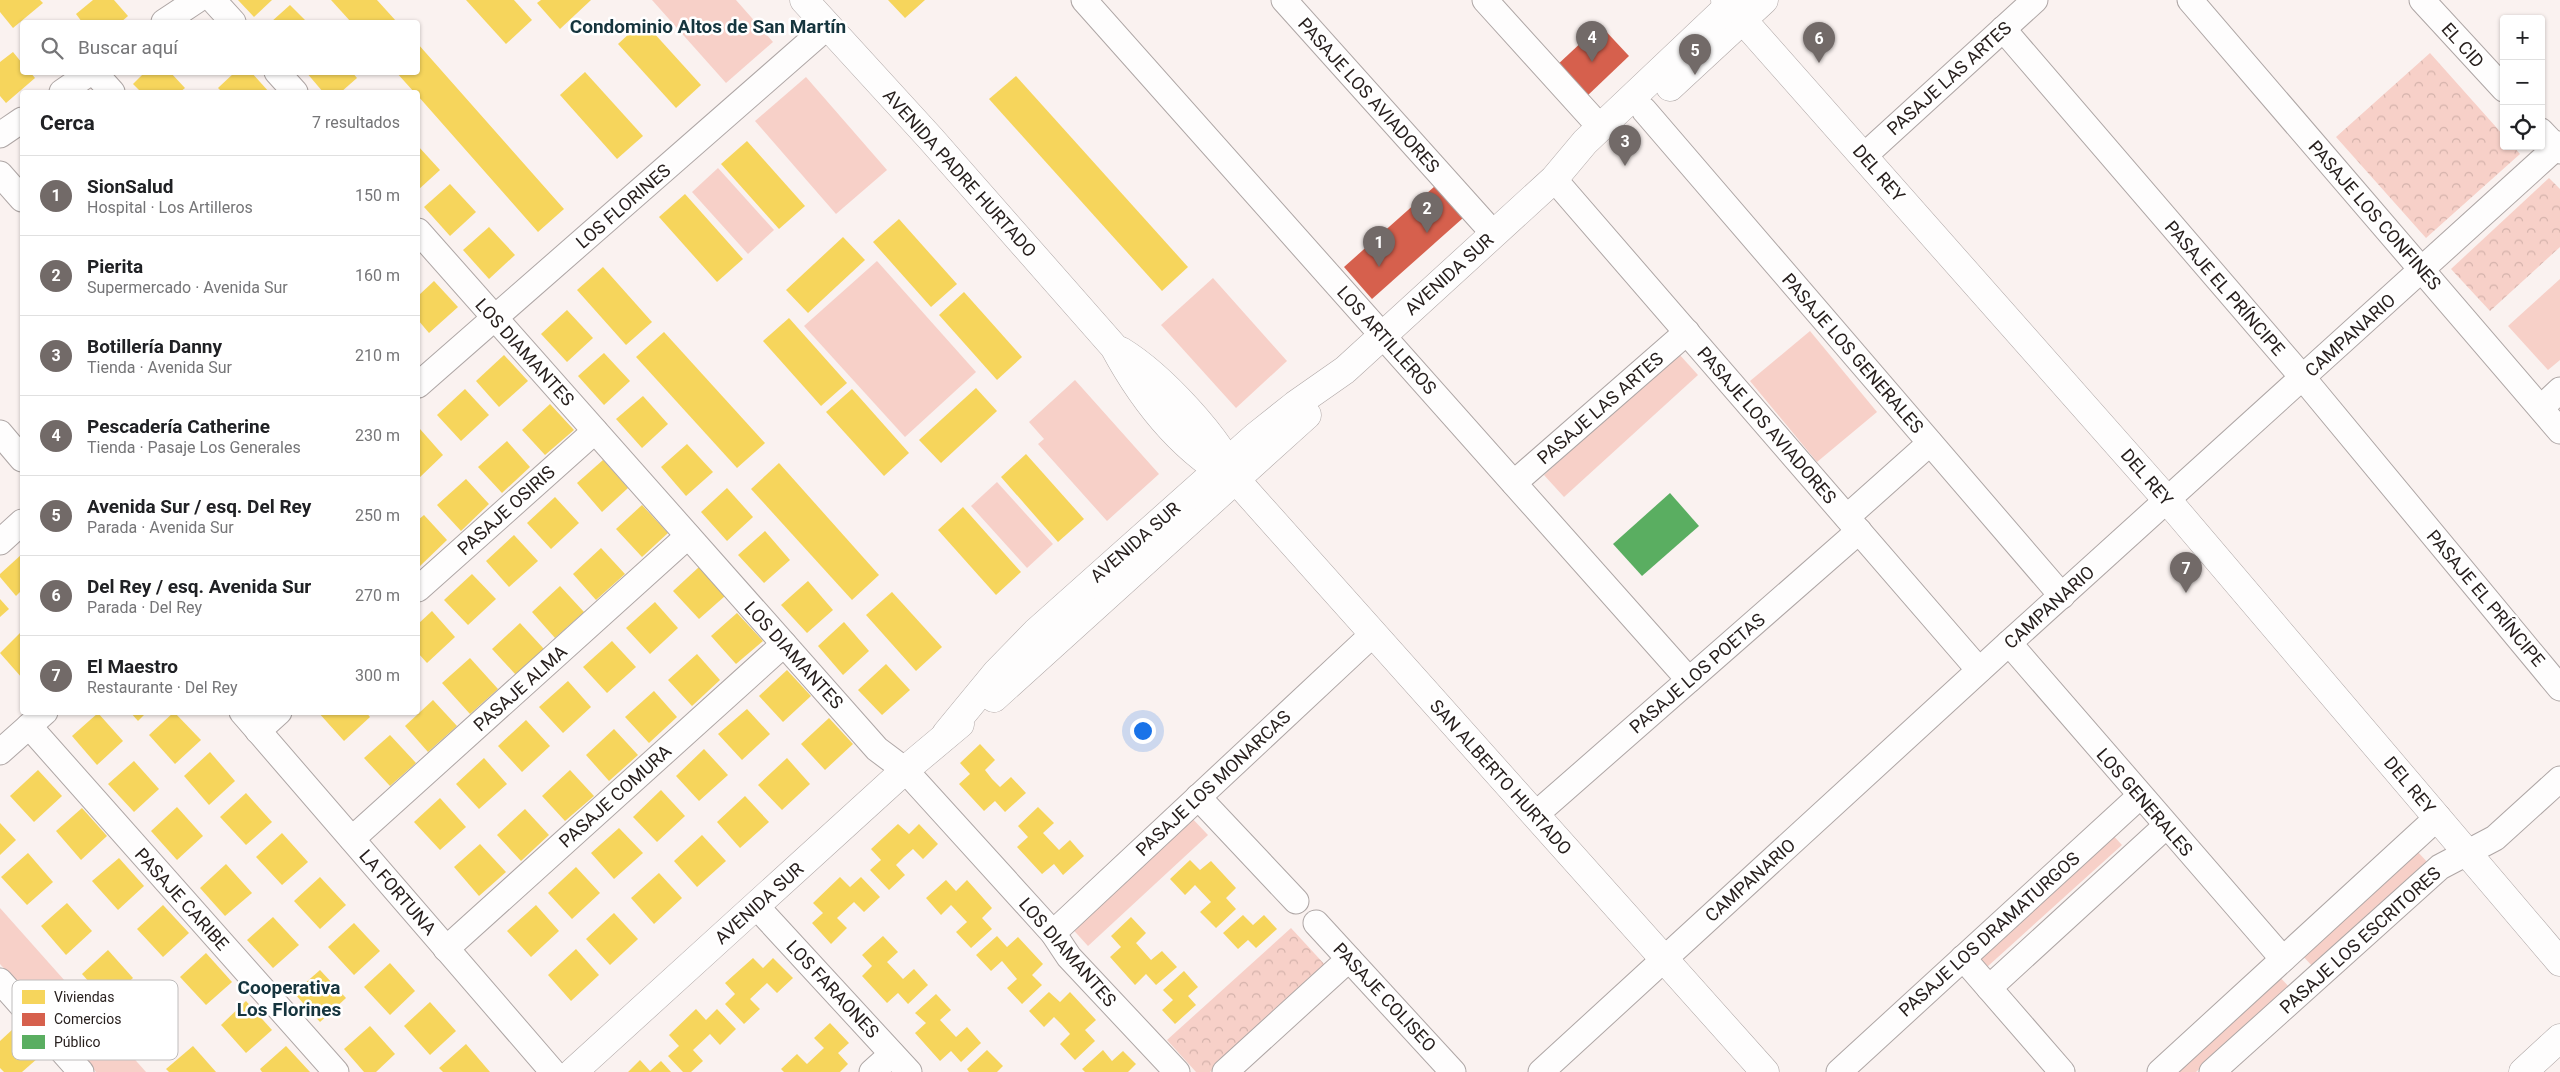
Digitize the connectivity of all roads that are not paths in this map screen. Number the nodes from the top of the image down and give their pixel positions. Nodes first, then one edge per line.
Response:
1 (197, 0) edge
2 (212, 0) edge
3 (804, 0) edge
4 (1084, 0) edge
5 (1284, 0) edge
6 (1485, 0) edge
7 (1764, 0) edge
8 (2035, 0) edge
9 (2190, 0) edge
10 (2422, 0) edge
11 (1733, 6) edge
12 (167, 20) edge
13 (230, 20) edge
14 (828, 26) junction
15 (2003, 30) junction
16 (88, 75) edge
17 (96, 75) edge
18 (280, 75) edge
19 (2500, 85) edge
20 (65, 90) edge
21 (110, 90) edge
22 (293, 90) edge
23 (1644, 110) junction
24 (20, 121) edge
25 (1600, 127) junction
26 (0, 135) edge
27 (2554, 143) edge
28 (1864, 156) junction
29 (0, 174) edge
30 (1554, 180) junction
31 (20, 197) edge
32 (420, 233) edge
33 (1494, 234) junction
34 (2422, 270) junction
35 (494, 318) junction
36 (1686, 332) junction
37 (1383, 335) junction
38 (2303, 378) junction
39 (420, 383) edge
40 (2560, 390) edge
41 (2540, 408) junction
42 (2560, 430) edge
43 (595, 431) junction
44 (0, 433) edge
45 (1930, 442) junction
46 (20, 457) edge
47 (1228, 470) junction
48 (1514, 483) junction
49 (2168, 501) junction
50 (20, 524) edge
51 (1853, 524) junction
52 (688, 536) junction
53 (0, 542) edge
54 (420, 587) edge
55 (2062, 596) junction
56 (1373, 634) junction
57 (2009, 643) junction
58 (784, 644) junction
59 (1979, 670) junction
60 (1689, 680) junction
61 (2560, 688) edge
62 (245, 715) edge
63 (276, 715) edge
64 (37, 719) edge
65 (258, 731) junction
66 (0, 752) edge
67 (906, 770) junction
68 (2560, 779) edge
69 (2140, 796) junction
70 (1198, 797) junction
71 (1535, 815) junction
72 (2438, 817) junction
73 (2166, 826) junction
74 (352, 839) junction
75 (2468, 853) junction
76 (1296, 901) dead end
77 (756, 906) junction
78 (1316, 923) dead end
79 (1053, 933) junction
80 (446, 949) junction
81 (1963, 958) junction
82 (1349, 959) junction
83 (1664, 959) junction
84 (2283, 960) junction
85 (2560, 962) edge
86 (0, 982) edge
87 (1989, 988) junction
88 (12, 995) edge
89 (2560, 1038) edge
90 (892, 1054) junction
91 (70, 1060) edge
92 (81, 1072) edge
93 (336, 1072) edge
94 (553, 1072) edge
95 (573, 1072) edge
96 (872, 1072) edge
97 (909, 1072) edge
98 (1177, 1072) edge
99 (1225, 1072) edge
100 (1454, 1072) edge
101 (1541, 1072) edge
102 (1765, 1072) edge
103 (1839, 1072) edge
104 (2062, 1072) edge
105 (2160, 1072) edge
106 (2212, 1072) edge
107 (2523, 1072) edge

1 - 12 street
2 - 13 street
3 - 14 street, AVENIDA PADRE HURTADO
4 - 37 street, LOS ARTILLEROS
5 - 33 street, PASAJE LOS AVIADORES
6 - 25 street
7 - 11 street, AVENIDA SUR
8 - 15 street, PASAJE LAS ARTES
9 - 34 street, PASAJE LOS CONFINES
10 - 19 street, EL CID
11 - 23 street, AVENIDA SUR
11 - 25 street, AVENIDA SUR
11 - 28 street, DEL REY
14 - 35 street, LOS FLORINES
14 - 47 street, AVENIDA PADRE HURTADO
15 - 28 street, PASAJE LAS ARTES
15 - 38 street, PASAJE EL PRÍNCIPE
16 - 20 street
17 - 21 street
18 - 22 street
23 - 30 street, AVENIDA SUR
23 - 45 street, PASAJE LOS GENERALES
24 - 26 street
25 - 30 street, AVENIDA SUR
27 - 34 street, CAMPANARIO
28 - 49 street, DEL REY
29 - 31 street
30 - 33 street, AVENIDA SUR
30 - 36 street, PASAJE LOS AVIADORES
32 - 35 street, LOS DIAMANTES
33 - 37 street, AVENIDA SUR
34 - 38 street, CAMPANARIO
34 - 41 street, PASAJE LOS CONFINES
35 - 39 street, LOS FLORINES
35 - 43 street, LOS DIAMANTES
36 - 48 street, PASAJE LAS ARTES
36 - 51 street, PASAJE LOS AVIADORES
37 - 47 street, AVENIDA SUR
37 - 48 street, LOS ARTILLEROS
38 - 49 street, CAMPANARIO
38 - 61 street, PASAJE EL PRÍNCIPE
40 - 41 street
41 - 42 street, PASAJE LOS CONFINES
43 - 52 street, LOS DIAMANTES
43 - 54 street, PASAJE OSIRIS
44 - 46 street
45 - 51 street, PASAJE LOS POETAS
45 - 55 street, PASAJE LOS GENERALES
47 - 56 street, SAN ALBERTO HURTADO
47 - 67 street, AVENIDA SUR
48 - 60 street, LOS ARTILLEROS
49 - 55 street, CAMPANARIO
49 - 72 street, DEL REY
50 - 53 street
51 - 59 street, PASAJE LOS AVIADORES
51 - 60 street, PASAJE LOS POETAS
52 - 58 street, LOS DIAMANTES
52 - 74 street, PASAJE ALMA
55 - 57 street, CAMPANARIO
56 - 70 street, PASAJE LOS MONARCAS
56 - 71 street, SAN ALBERTO HURTADO
57 - 59 street, CAMPANARIO
57 - 69 street, LOS GENERALES
58 - 67 street, LOS DIAMANTES
58 - 80 street, PASAJE COMURA
59 - 83 street, CAMPANARIO
60 - 71 street, PASAJE LOS POETAS
62 - 65 street, LA FORTUNA
63 - 65 street
64 - 66 street
64 - 93 street, PASAJE CARIBE
65 - 74 street, LA FORTUNA
67 - 77 street, AVENIDA SUR
67 - 79 street, LOS DIAMANTES
68 - 75 street, PASAJE LOS ESCRITORES
69 - 73 street, LOS GENERALES
69 - 81 street, PASAJE LOS DRAMATURGOS
70 - 76 street
70 - 79 street, PASAJE LOS MONARCAS
71 - 83 street, SAN ALBERTO HURTADO
72 - 75 street, DEL REY
72 - 84 street, PASAJE LOS ESCRITORES
73 - 84 street, LOS GENERALES
73 - 87 street
74 - 80 street, LA FORTUNA
75 - 85 street, DEL REY
75 - 106 street, PASAJE LOS ESCRITORES
77 - 90 street, LOS FARAONES
77 - 95 street, AVENIDA SUR
78 - 82 street, PASAJE COLISEO
79 - 98 street, LOS DIAMANTES
80 - 94 street, LA FORTUNA
81 - 87 street
81 - 103 street, PASAJE LOS DRAMATURGOS
82 - 99 street
82 - 100 street, PASAJE COLISEO
83 - 101 street, CAMPANARIO
83 - 102 street, SAN ALBERTO HURTADO
84 - 105 street, PASAJE LOS ESCRITORES
86 - 88 street
87 - 104 street
89 - 107 street
90 - 96 street
90 - 97 street, LOS FARAONES
91 - 92 street

